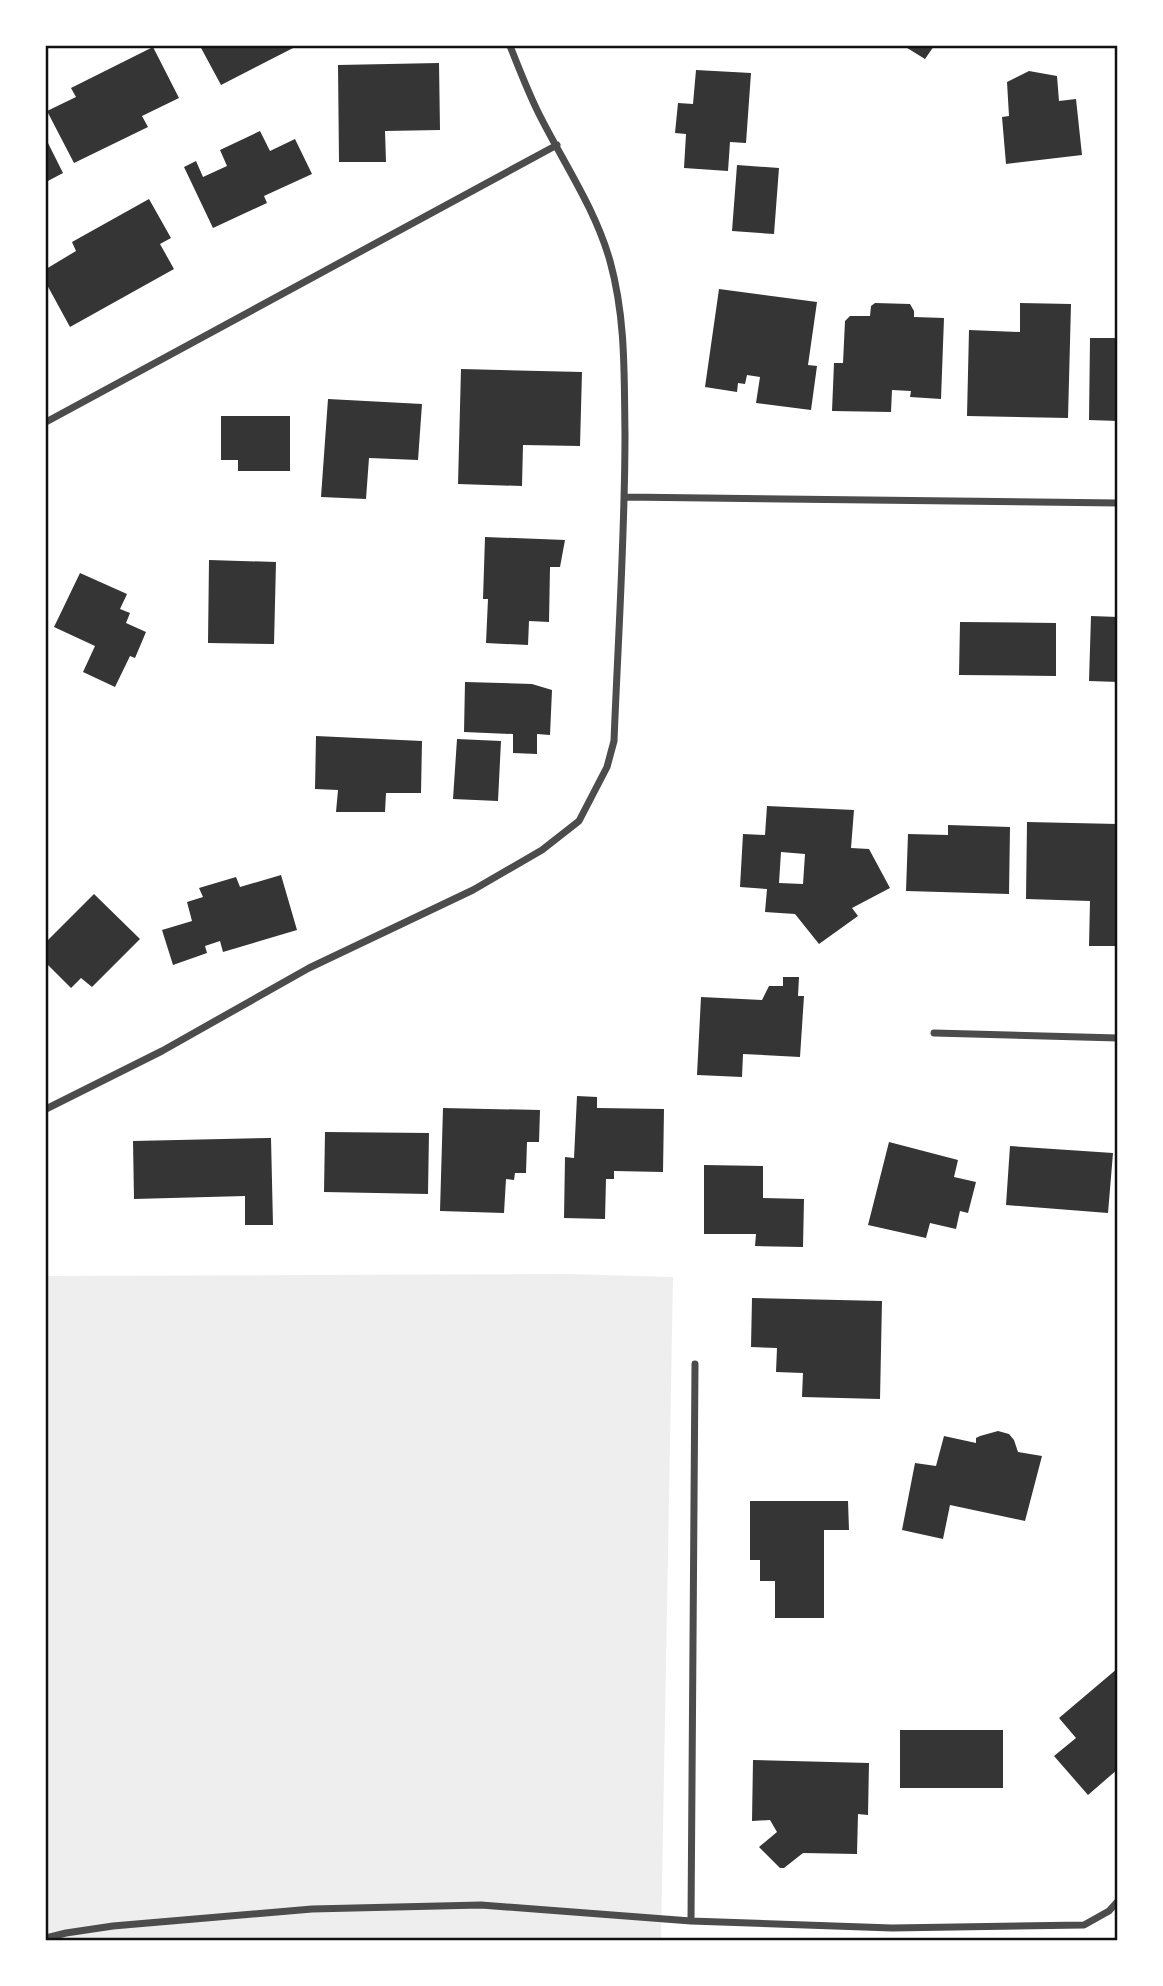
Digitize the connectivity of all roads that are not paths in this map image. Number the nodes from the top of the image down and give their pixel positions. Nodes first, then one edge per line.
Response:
1 (510, 46) edge
2 (557, 145) junction
3 (46, 422) edge
4 (625, 496) junction
5 (1118, 503) edge
6 (934, 1033) dead end
7 (1118, 1038) edge
8 (46, 1109) edge
9 (695, 1364) dead end
10 (1118, 1901) edge
11 (691, 1921) junction
12 (46, 1938) edge

1 - 2 street
2 - 3 street
2 - 4 street
4 - 5 street
4 - 8 street
6 - 7 street
9 - 11 street
10 - 11 street
11 - 12 street

